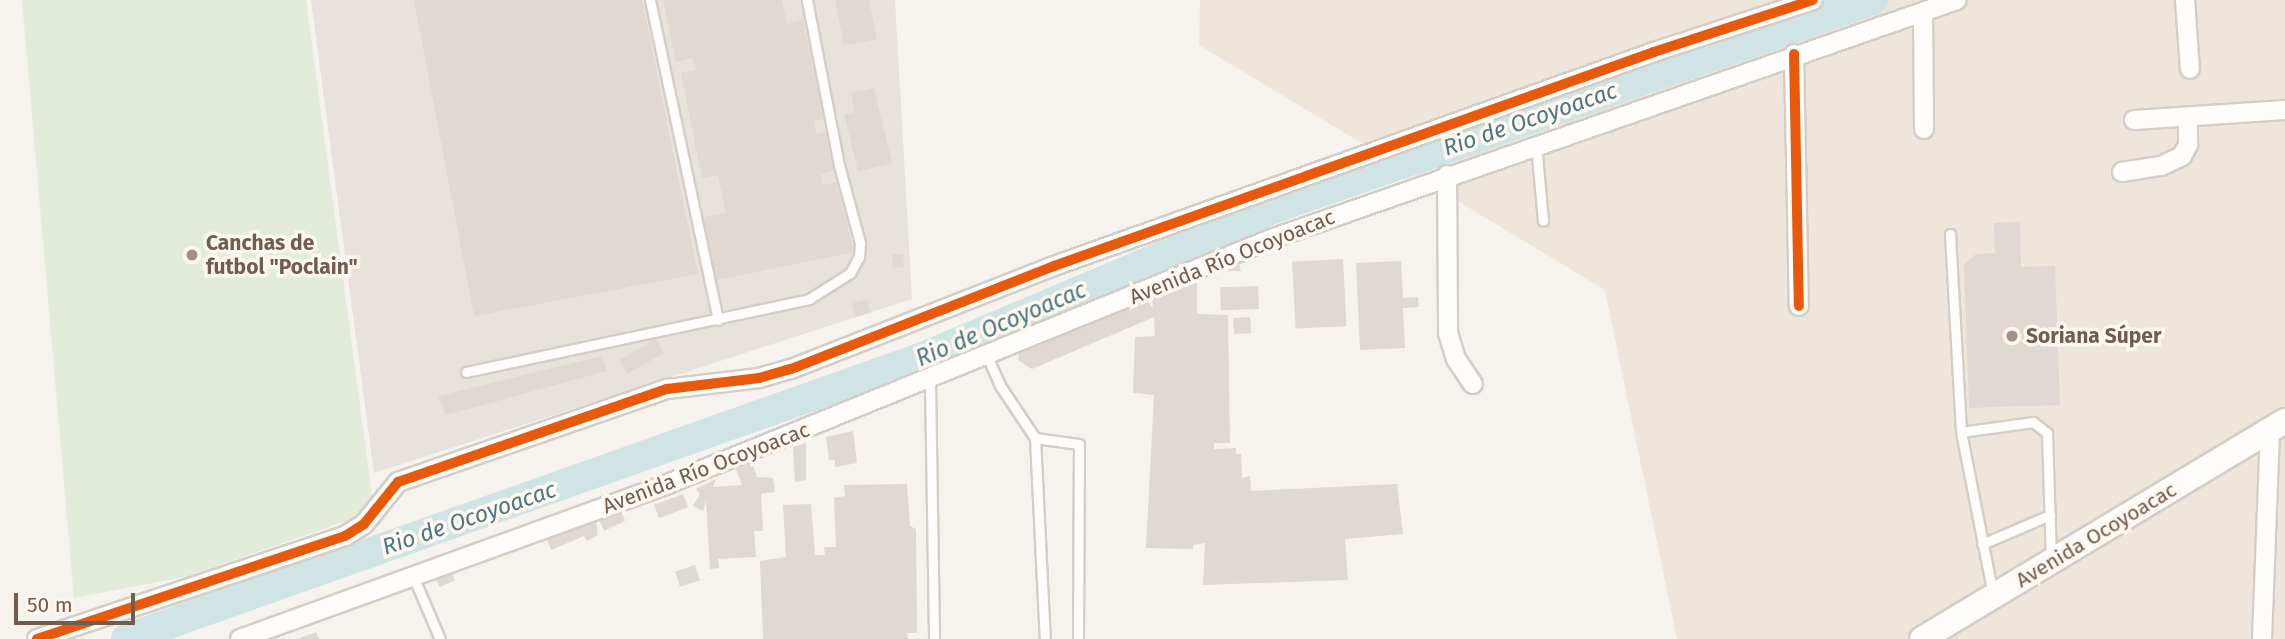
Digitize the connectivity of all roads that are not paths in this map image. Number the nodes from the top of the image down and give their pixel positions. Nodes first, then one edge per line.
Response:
1 (650, 0) edge
2 (807, 0) edge
3 (1813, 0) edge
4 (1957, 0) edge
5 (2185, 0) edge
6 (1923, 13) junction
7 (1794, 54) junction
8 (2190, 69) dead end
9 (2285, 110) edge
10 (2188, 118) junction
11 (2134, 120) dead end
12 (1924, 129) dead end
13 (1536, 144) junction
14 (2122, 172) dead end
15 (1447, 175) junction
16 (1543, 221) dead end
17 (1950, 234) dead end
18 (1799, 306) dead end
19 (718, 320) junction
20 (987, 356) junction
21 (466, 372) dead end
22 (930, 381) junction
23 (1473, 384) dead end
24 (2278, 426) edge
25 (1961, 432) junction
26 (1035, 438) junction
27 (2278, 493) edge
28 (2050, 515) junction
29 (1982, 544) junction
30 (2051, 562) junction
31 (413, 574) junction
32 (1993, 597) junction
33 (37, 639) edge
34 (240, 639) edge
35 (440, 639) edge
36 (934, 639) edge
37 (1045, 639) edge
38 (1078, 639) edge
39 (1923, 639) edge
40 (2262, 639) edge

1 - 19 lane
2 - 19 lane
3 - 33 street
4 - 6 street, Avenida Río Ocoyoacac
5 - 8 street
6 - 7 street, Avenida Río Ocoyoacac
6 - 12 street
7 - 13 street, Avenida Río Ocoyoacac
7 - 18 street
9 - 10 street
10 - 11 street
10 - 14 street
13 - 15 street, Avenida Río Ocoyoacac
13 - 16 lane
15 - 20 street, Avenida Río Ocoyoacac
15 - 23 street
17 - 25 lane
19 - 21 lane
20 - 22 street, Avenida Río Ocoyoacac
20 - 26 lane
22 - 31 street, Avenida Río Ocoyoacac
22 - 36 lane
24 - 27 street
24 - 30 main road, Avenida Ocoyoacac
25 - 28 lane
25 - 29 lane
26 - 37 lane
26 - 38 lane
27 - 40 street
28 - 29 lane
28 - 30 lane
29 - 32 lane
30 - 32 main road, Avenida Ocoyoacac
31 - 34 street, Avenida Río Ocoyoacac
31 - 35 lane
32 - 39 main road, Avenida Ocoyoacac

